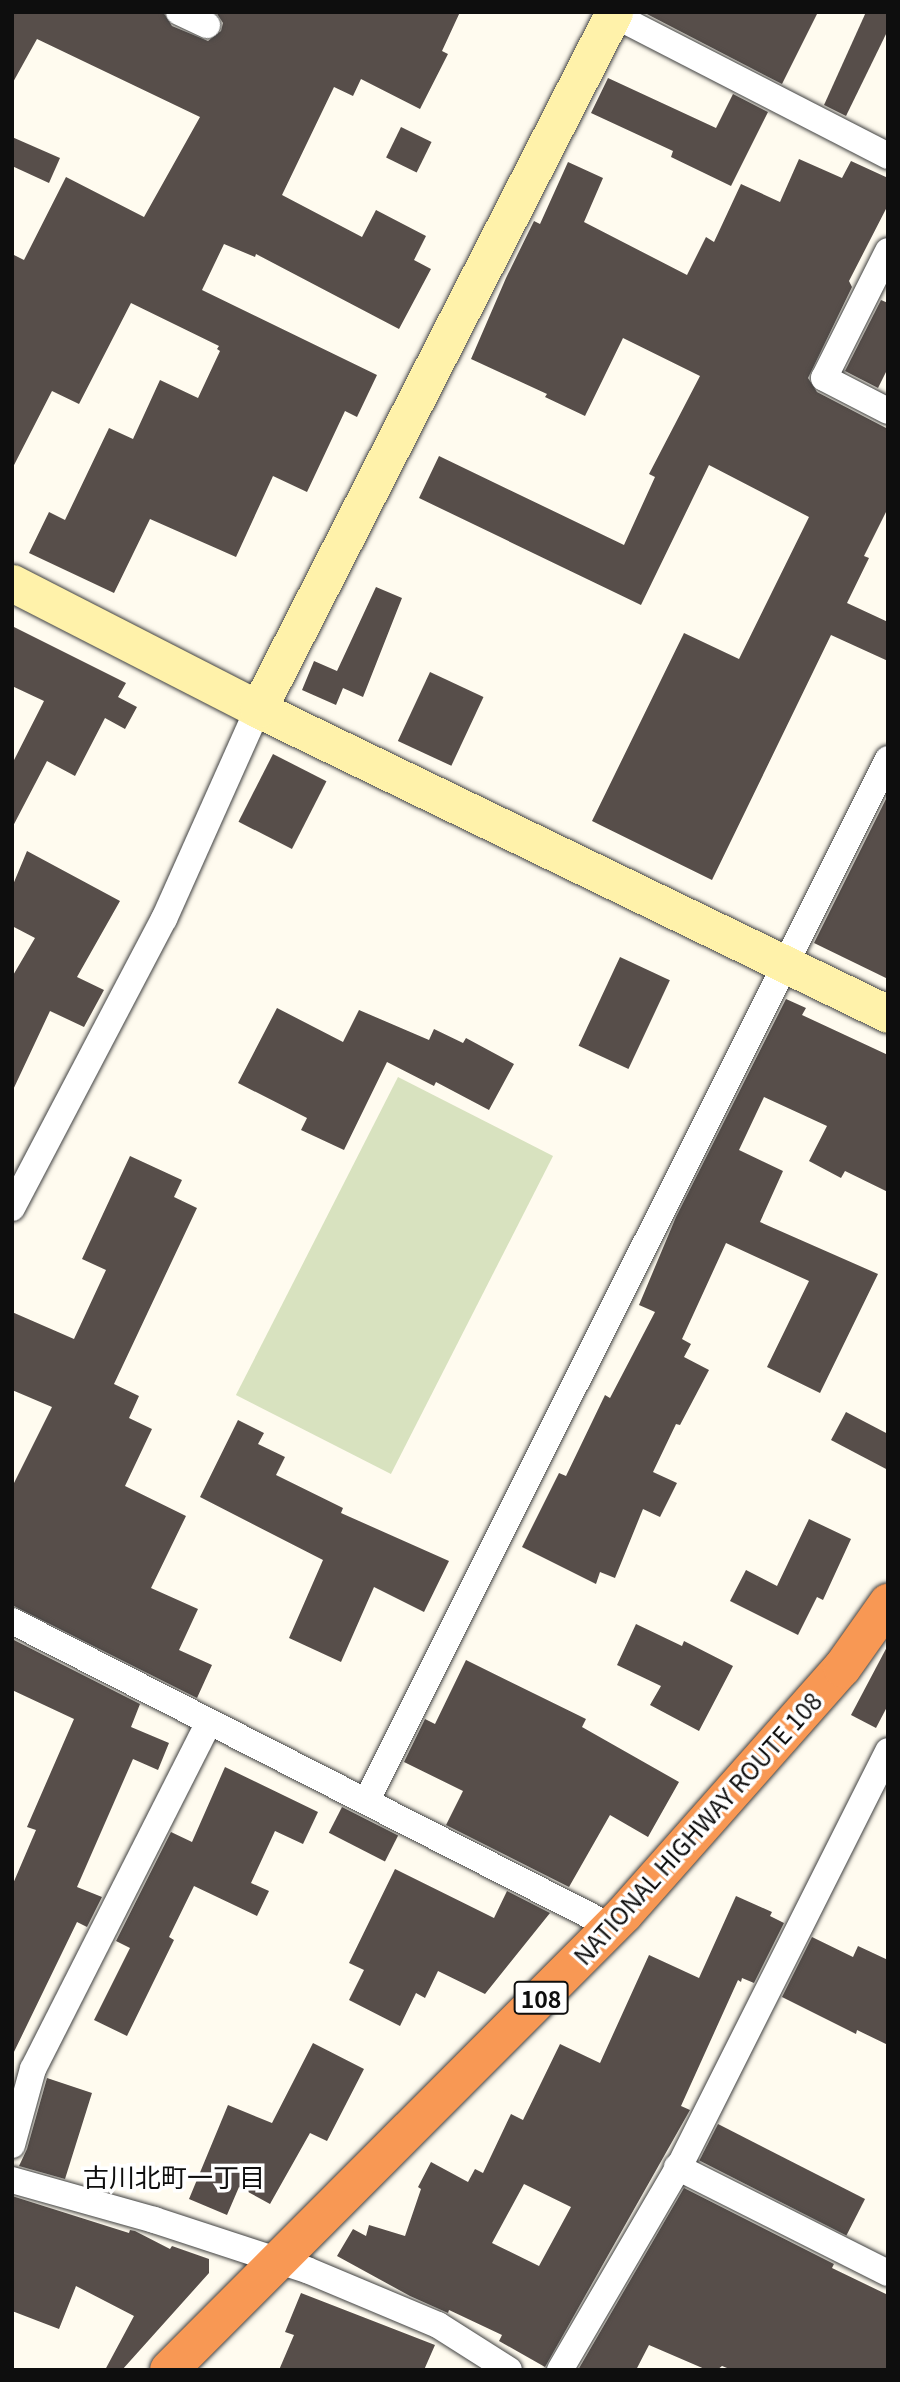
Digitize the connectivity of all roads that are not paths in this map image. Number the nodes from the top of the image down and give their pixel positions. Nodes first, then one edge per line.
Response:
1 (179, 12) edge
2 (611, 14) edge
3 (207, 26) dead end
4 (888, 156) edge
5 (888, 251) edge
6 (888, 411) edge
7 (12, 583) edge
8 (258, 709) junction
9 (888, 758) edge
10 (786, 965) junction
11 (888, 1014) edge
12 (12, 1208) edge
13 (888, 1603) edge
14 (12, 1621) edge
15 (209, 1722) junction
16 (888, 1751) edge
17 (367, 1800) junction
18 (611, 1927) junction
19 (12, 2145) edge
20 (677, 2167) junction
21 (12, 2180) edge
22 (278, 2261) junction
23 (888, 2273) edge
24 (169, 2370) edge
25 (509, 2370) edge
26 (560, 2370) edge

1 - 3 street
2 - 4 street
2 - 8 street
5 - 6 street
7 - 8 street
8 - 10 street
8 - 12 street
9 - 10 street
10 - 11 street
10 - 17 street
13 - 18 highway, NATIONAL HIGHWAY ROUTE 108 / 108
14 - 15 street
15 - 17 street
15 - 19 street
16 - 20 street
17 - 18 street
18 - 22 highway, NATIONAL HIGHWAY ROUTE 108 / 108
20 - 23 street
20 - 26 street
21 - 22 street
22 - 24 highway, NATIONAL HIGHWAY ROUTE 108 / 108
22 - 25 street

